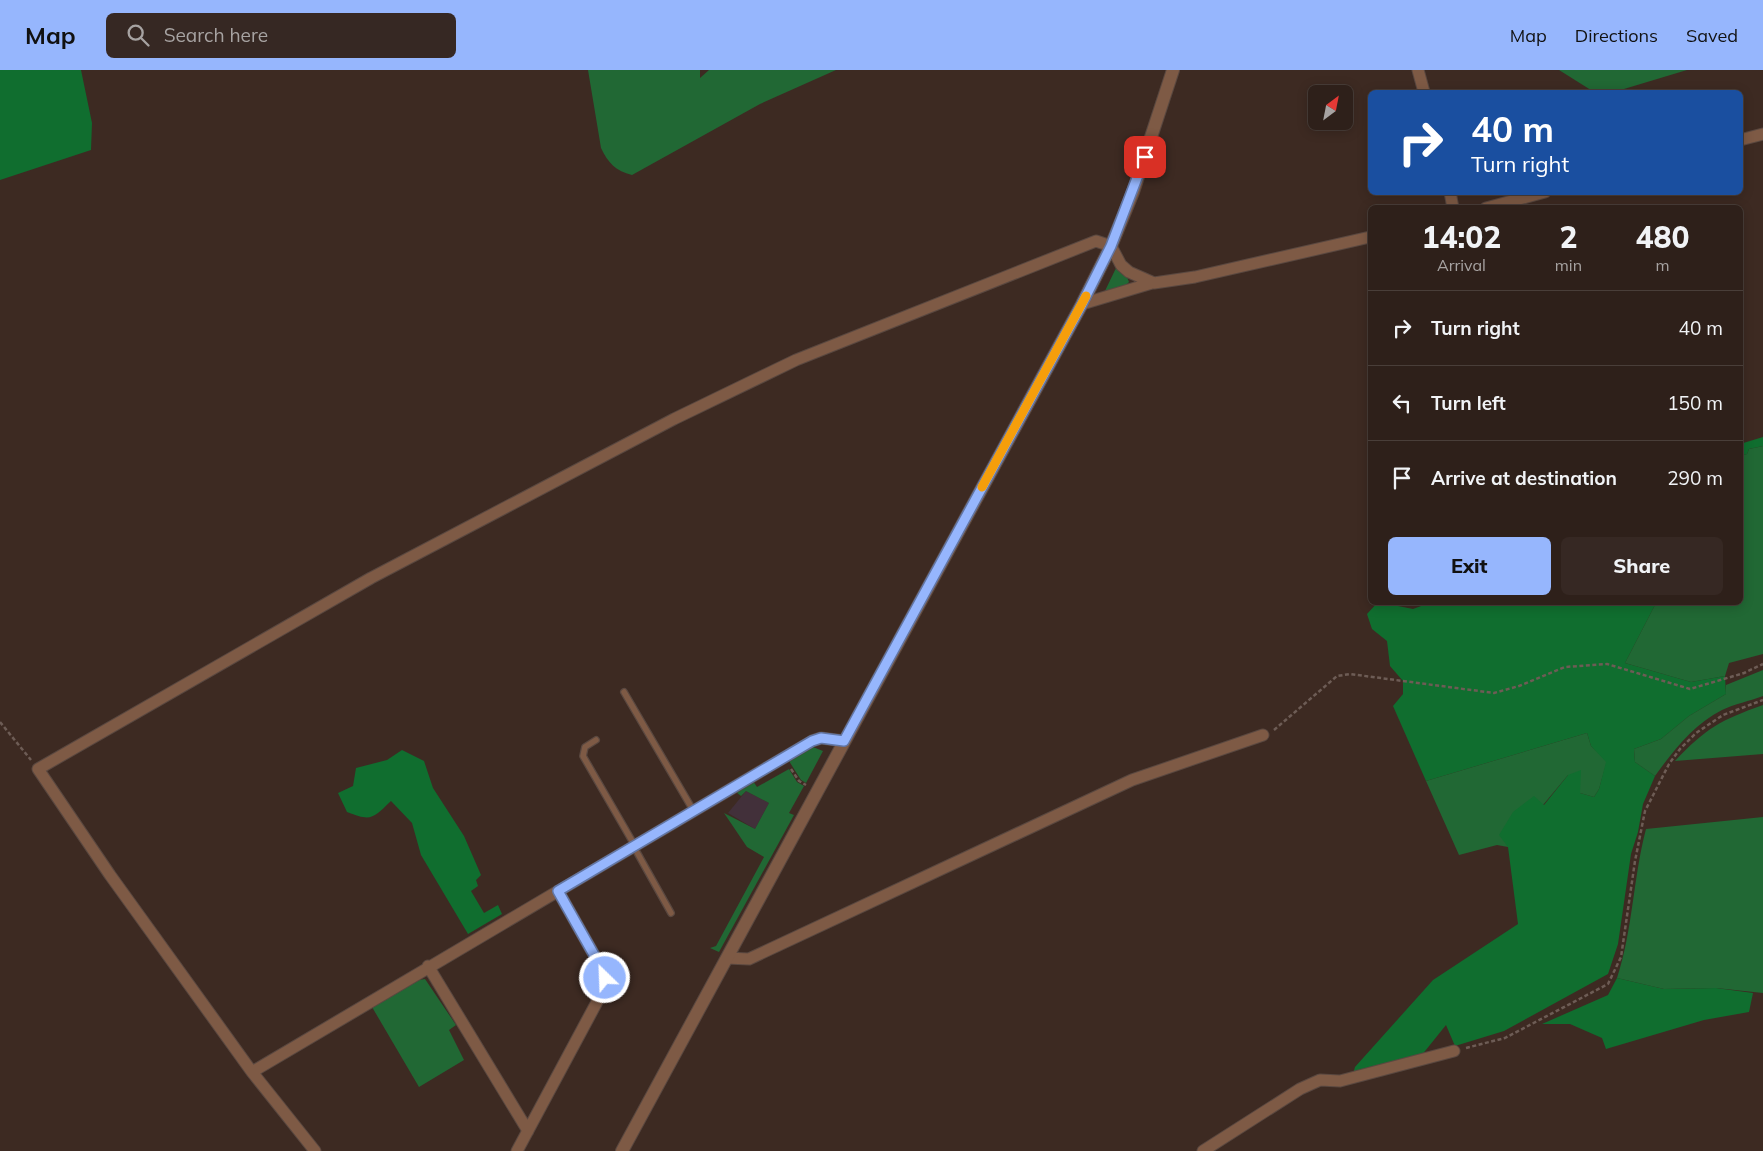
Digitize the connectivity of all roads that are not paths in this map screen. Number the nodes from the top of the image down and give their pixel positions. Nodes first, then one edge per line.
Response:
1 (1173, 70) edge
2 (1418, 70) edge
3 (1423, 90) edge
4 (1763, 134) edge
5 (1743, 139) edge
6 (1534, 195) edge
7 (1497, 205) edge
8 (1368, 237) edge
9 (1111, 246) junction
10 (1154, 283) junction
11 (1082, 304) junction
12 (624, 692) dead end
13 (1263, 735) road end
14 (596, 740) dead end
15 (844, 741) junction
16 (693, 810) junction
17 (634, 846) junction
18 (558, 891) junction
19 (672, 913) dead end
20 (727, 958) junction
21 (428, 966) junction
22 (1454, 1052) road end
23 (252, 1072) junction
24 (528, 1131) junction
25 (315, 1151) edge
26 (517, 1151) edge
27 (622, 1151) edge
28 (1202, 1151) edge

1 - 9 street
2 - 3 street
4 - 5 street
6 - 7 street
8 - 10 street
9 - 10 street
9 - 11 street
9 - 23 street
10 - 11 street
11 - 15 street
12 - 16 lane
13 - 20 street
14 - 17 lane
15 - 16 street
15 - 20 street
16 - 17 street
17 - 18 street
17 - 19 lane
18 - 21 street
18 - 24 street
20 - 27 street
21 - 23 street
21 - 24 street
22 - 28 street
23 - 25 street
24 - 26 street

